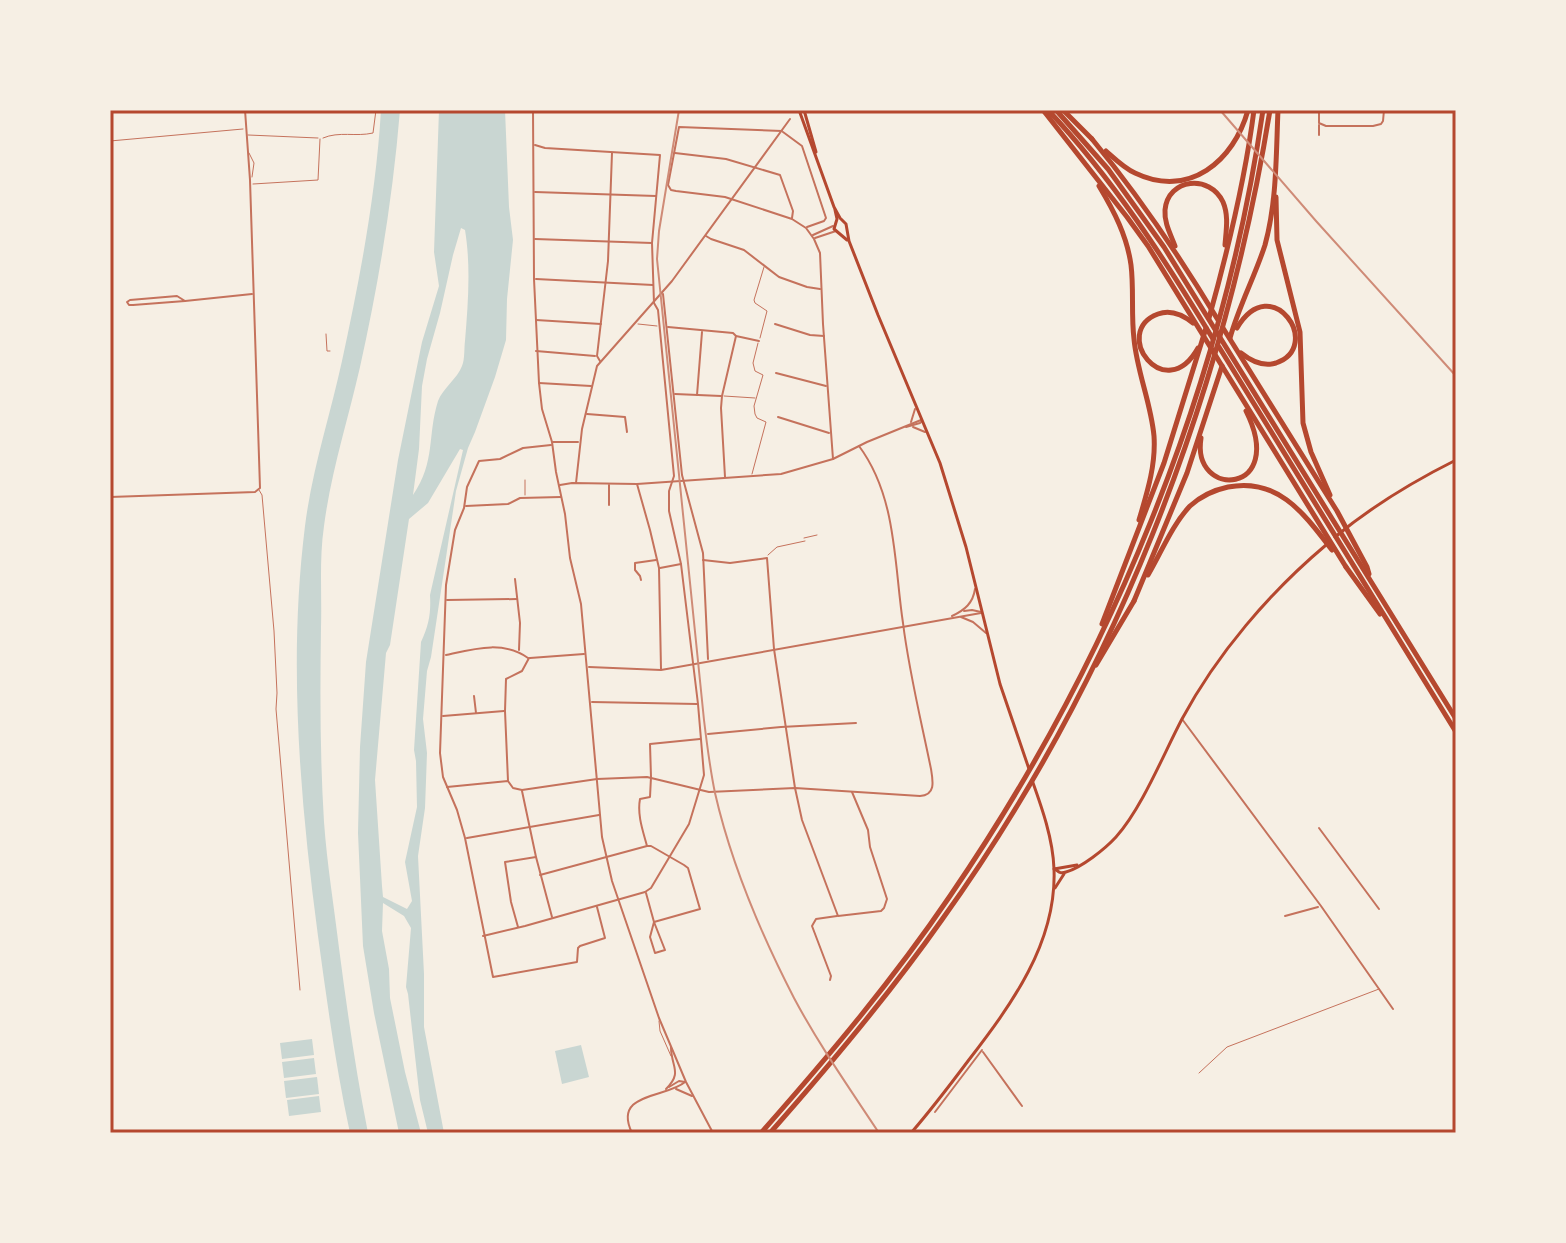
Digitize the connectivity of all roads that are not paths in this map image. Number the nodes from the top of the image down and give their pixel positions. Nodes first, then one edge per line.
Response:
1 (245, 110) edge
2 (376, 110) edge
3 (533, 110) edge
4 (803, 110) edge
5 (1045, 110) edge
6 (1056, 110) edge
7 (1063, 110) edge
8 (1263, 110) edge
9 (1270, 110) edge
10 (1278, 110) edge
11 (1319, 110) edge
12 (1384, 110) edge
13 (1250, 112) edge
14 (790, 119) dead end
15 (1319, 123) junction
16 (246, 128) junction
17 (782, 131) junction
18 (248, 135) junction
19 (1319, 135) dead end
20 (320, 139) junction
21 (1092, 139) junction
22 (110, 141) edge
23 (534, 145) junction
24 (612, 152) junction
25 (674, 153) junction
26 (756, 168) junction
27 (1088, 168) junction
28 (822, 171) junction
29 (250, 182) junction
30 (1275, 184) junction
31 (534, 192) junction
32 (612, 195) junction
33 (657, 197) junction
34 (732, 199) junction
35 (834, 207) junction
36 (792, 219) junction
37 (842, 221) junction
38 (806, 228) junction
39 (837, 228) junction
40 (846, 229) junction
41 (706, 236) junction
42 (813, 237) junction
43 (533, 239) junction
44 (849, 241) junction
45 (609, 242) junction
46 (652, 243) junction
47 (1182, 261) junction
48 (764, 267) junction
49 (1223, 268) junction
50 (534, 279) junction
51 (606, 283) junction
52 (654, 285) junction
53 (821, 289) junction
54 (663, 293) junction
55 (253, 294) junction
56 (185, 301) junction
57 (654, 303) junction
58 (535, 320) junction
59 (634, 323) junction
60 (601, 324) junction
61 (775, 324) dead end
62 (659, 327) junction
63 (666, 327) junction
64 (702, 330) junction
65 (1202, 331) junction
66 (326, 334) dead end
67 (1232, 334) junction
68 (736, 336) junction
69 (824, 336) junction
70 (759, 341) junction
71 (1201, 342) junction
72 (1231, 343) junction
73 (329, 345) dead end
74 (536, 351) junction
75 (597, 356) junction
76 (601, 361) junction
77 (776, 373) dead end
78 (539, 383) junction
79 (592, 386) junction
80 (828, 386) junction
81 (1238, 391) junction
82 (674, 394) junction
83 (697, 395) junction
84 (722, 396) junction
85 (756, 398) junction
86 (916, 404) junction
87 (585, 414) junction
88 (778, 417) dead end
89 (1205, 418) junction
90 (923, 420) junction
91 (911, 425) junction
92 (627, 432) dead end
93 (830, 433) junction
94 (929, 434) junction
95 (580, 442) junction
96 (552, 443) junction
97 (859, 446) junction
98 (833, 459) junction
99 (1456, 460) edge
100 (751, 477) junction
101 (725, 479) junction
102 (525, 480) dead end
103 (684, 481) junction
104 (672, 482) junction
105 (576, 483) junction
106 (609, 484) junction
107 (637, 484) junction
108 (558, 485) junction
109 (259, 490) junction
110 (110, 497) edge
111 (561, 497) junction
112 (525, 498) junction
113 (509, 504) junction
114 (609, 505) dead end
115 (465, 506) junction
116 (509, 510) dead end
117 (1337, 511) junction
118 (817, 535) dead end
119 (804, 538) dead end
120 (805, 541) dead end
121 (1130, 550) junction
122 (767, 558) junction
123 (658, 560) junction
124 (703, 560) junction
125 (681, 564) junction
126 (1346, 567) junction
127 (659, 568) junction
128 (515, 579) dead end
129 (1370, 579) junction
130 (641, 580) dead end
131 (976, 584) junction
132 (517, 599) junction
133 (445, 600) junction
134 (1134, 601) junction
135 (961, 612) junction
136 (982, 613) junction
137 (960, 617) junction
138 (948, 618) junction
139 (903, 626) junction
140 (1391, 626) junction
141 (987, 634) junction
142 (1096, 644) junction
143 (774, 649) junction
144 (519, 651) junction
145 (585, 654) junction
146 (445, 655) junction
147 (529, 658) junction
148 (708, 661) junction
149 (693, 665) junction
150 (586, 667) junction
151 (661, 670) junction
152 (1087, 679) junction
153 (474, 696) dead end
154 (589, 702) junction
155 (698, 704) junction
156 (505, 711) junction
157 (476, 715) junction
158 (442, 716) junction
159 (1182, 719) junction
160 (1456, 719) edge
161 (856, 723) dead end
162 (786, 727) junction
163 (1456, 732) edge
164 (708, 734) dead end
165 (701, 739) junction
166 (651, 777) junction
167 (597, 779) junction
168 (508, 781) junction
169 (447, 787) junction
170 (795, 788) junction
171 (522, 790) junction
172 (700, 790) junction
173 (852, 792) junction
174 (600, 815) junction
175 (530, 826) junction
176 (1319, 828) dead end
177 (465, 838) junction
178 (647, 846) junction
179 (606, 856) junction
180 (1053, 856) junction
181 (536, 857) junction
182 (670, 857) junction
183 (1081, 864) junction
184 (1064, 866) junction
185 (1054, 869) junction
186 (1066, 872) junction
187 (540, 875) junction
188 (1053, 891) junction
189 (645, 892) junction
190 (618, 900) junction
191 (596, 906) junction
192 (1321, 906) junction
193 (1379, 909) dead end
194 (838, 916) junction
195 (1285, 916) dead end
196 (553, 918) junction
197 (654, 922) junction
198 (519, 928) junction
199 (483, 936) junction
200 (830, 980) dead end
201 (1379, 989) junction
202 (300, 990) dead end
203 (1393, 1009) dead end
204 (659, 1018) junction
205 (671, 1046) junction
206 (980, 1048) junction
207 (671, 1056) junction
208 (832, 1056) junction
209 (826, 1062) junction
210 (1199, 1073) dead end
211 (674, 1078) junction
212 (686, 1082) junction
213 (674, 1084) junction
214 (679, 1087) junction
215 (669, 1088) junction
216 (693, 1097) junction
217 (1022, 1106) dead end
218 (935, 1112) dead end
219 (632, 1133) edge
220 (713, 1133) edge
221 (761, 1133) edge
222 (770, 1133) edge
223 (911, 1133) edge

1 - 16 street
2 - 20 street
3 - 23 street
4 - 28 main road
4 - 28 main road
5 - 27 highway
5 - 140 highway
6 - 129 highway
7 - 21 highway
8 - 142 highway
9 - 152 highway
10 - 30 highway
11 - 15 street
12 - 15 street
13 - 21 highway
13 - 49 highway
14 - 17 street
15 - 19 street
16 - 18 street
16 - 22 street
17 - 25 street
17 - 26 street
17 - 38 street
18 - 20 street
18 - 29 street
20 - 29 street
21 - 47 highway
23 - 24 street
23 - 31 street
24 - 32 street
24 - 33 street
25 - 26 street
25 - 34 street
26 - 34 street
26 - 36 street
27 - 65 highway
27 - 121 highway
28 - 35 main road
29 - 55 street
30 - 67 highway
30 - 117 highway
31 - 32 street
31 - 43 street
32 - 33 street
32 - 45 street
33 - 46 street
34 - 36 street
34 - 41 street
35 - 37 main road
35 - 39 main road
36 - 38 street
37 - 39 main road
37 - 40 main road
38 - 42 street
39 - 40 main road
39 - 42 street
39 - 44 main road
40 - 44 main road
41 - 48 street
41 - 54 street
42 - 53 street
43 - 45 street
43 - 50 street
44 - 86 main road
45 - 46 street
45 - 51 street
46 - 52 street
47 - 49 highway
47 - 72 highway
48 - 53 street
48 - 70 street
49 - 65 highway
50 - 51 street
50 - 58 street
51 - 52 street
51 - 60 street
52 - 57 street
53 - 69 street
54 - 57 street
54 - 63 street
55 - 56 street
55 - 109 street
56 - 56 street
57 - 59 street
57 - 62 street
58 - 60 street
58 - 74 street
59 - 62 street
59 - 76 street
60 - 75 street
61 - 69 street
62 - 104 street
63 - 64 street
63 - 82 street
64 - 68 street
64 - 83 street
65 - 71 highway
65 - 71 highway
65 - 81 highway
66 - 73 street
67 - 72 highway
67 - 72 highway
68 - 70 street
68 - 84 street
69 - 80 street
70 - 85 street
71 - 121 highway
72 - 89 highway
72 - 117 highway
74 - 75 street
74 - 78 street
75 - 76 street
76 - 79 street
77 - 80 street
78 - 79 street
78 - 96 street
79 - 87 street
80 - 93 street
81 - 89 highway
81 - 126 highway
82 - 83 street
82 - 103 street
83 - 84 street
84 - 85 street
84 - 101 street
85 - 100 street
86 - 90 main road
86 - 91 street
87 - 92 street
87 - 95 street
88 - 93 street
89 - 134 highway
90 - 91 street
90 - 94 main road
91 - 94 street
91 - 97 street
93 - 98 street
94 - 131 main road
95 - 96 street
95 - 105 street
96 - 108 street
96 - 115 street
97 - 98 street
97 - 139 street
98 - 100 street
99 - 159 main road
100 - 101 street
101 - 103 street
102 - 112 street
103 - 104 street
103 - 124 street
104 - 107 street
104 - 125 street
105 - 106 street
105 - 108 street
106 - 107 street
106 - 114 street
107 - 123 street
108 - 111 street
109 - 110 street
109 - 202 street
111 - 112 street
111 - 145 street
112 - 113 street
113 - 115 street
113 - 116 street
115 - 133 street
117 - 129 highway
118 - 119 street
120 - 122 street
121 - 142 highway
122 - 124 street
122 - 143 street
123 - 127 street
123 - 130 street
124 - 148 street
125 - 127 street
125 - 149 street
126 - 134 highway
126 - 140 highway
127 - 151 street
128 - 132 street
129 - 160 highway
131 - 135 street
131 - 136 main road
132 - 133 street
132 - 144 street
133 - 146 street
134 - 152 highway
135 - 136 street
135 - 138 street
136 - 137 street
136 - 141 main road
137 - 138 street
137 - 141 street
138 - 139 street
139 - 143 street
139 - 173 street
140 - 163 highway
141 - 180 main road
142 - 208 highway
143 - 148 street
143 - 162 street
144 - 146 street
144 - 147 street
145 - 147 street
145 - 150 street
146 - 158 street
147 - 156 street
148 - 149 street
149 - 151 street
149 - 155 street
150 - 151 street
150 - 154 street
152 - 208 highway
153 - 157 street
154 - 155 street
154 - 167 street
155 - 165 street
156 - 157 street
156 - 168 street
157 - 158 street
158 - 169 street
159 - 183 main road
159 - 192 street
161 - 162 street
162 - 164 street
162 - 170 street
165 - 166 street
165 - 172 street
166 - 167 street
166 - 172 street
166 - 178 street
167 - 171 street
167 - 174 street
168 - 169 street
168 - 171 street
169 - 177 street
170 - 172 street
170 - 173 street
170 - 194 street
171 - 175 street
172 - 182 street
173 - 194 street
174 - 175 street
174 - 179 street
175 - 177 street
175 - 181 street
176 - 193 street
177 - 199 street
178 - 179 street
178 - 182 street
179 - 187 street
179 - 190 street
180 - 184 main road
180 - 185 main road
181 - 187 street
181 - 198 street
182 - 189 street
182 - 197 street
183 - 184 main road
183 - 186 main road
184 - 185 main road
185 - 186 main road
185 - 188 main road
186 - 188 main road
187 - 196 street
188 - 206 main road
189 - 190 street
189 - 197 street
190 - 191 street
190 - 204 street
191 - 196 street
191 - 199 street
192 - 195 street
192 - 201 street
194 - 200 street
196 - 198 street
197 - 197 street
198 - 199 street
201 - 203 street
201 - 210 street
204 - 205 street
204 - 207 street
205 - 207 street
205 - 212 street
206 - 217 street
206 - 218 street
206 - 223 main road
207 - 211 street
208 - 209 highway
209 - 221 highway
209 - 222 highway
211 - 213 street
211 - 215 street
212 - 213 street
212 - 214 street
212 - 216 street
213 - 214 street
213 - 215 street
214 - 215 street
215 - 216 street
215 - 219 street
216 - 220 street

